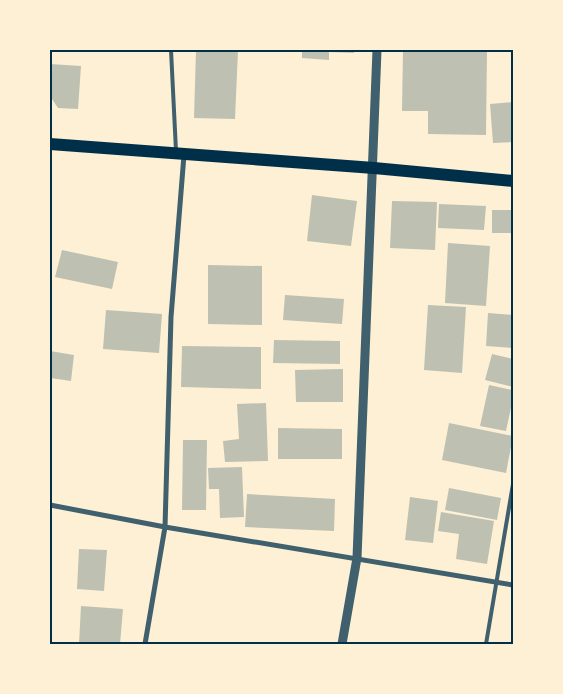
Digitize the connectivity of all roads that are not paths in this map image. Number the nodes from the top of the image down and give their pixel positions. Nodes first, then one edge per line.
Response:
1 (171, 50) edge
2 (378, 50) edge
3 (50, 144) edge
4 (180, 154) junction
5 (374, 168) junction
6 (513, 180) edge
7 (513, 484) edge
8 (50, 505) edge
9 (166, 527) junction
10 (357, 558) junction
11 (497, 582) junction
12 (513, 585) edge
13 (145, 644) edge
14 (342, 644) edge
15 (486, 644) edge

1 - 4 lane
2 - 5 street
3 - 4 main road
4 - 5 main road
4 - 9 street
5 - 6 main road
5 - 10 street
7 - 11 lane
8 - 9 street
9 - 10 street
9 - 13 street
10 - 11 street
10 - 14 street
11 - 12 street
11 - 15 lane

